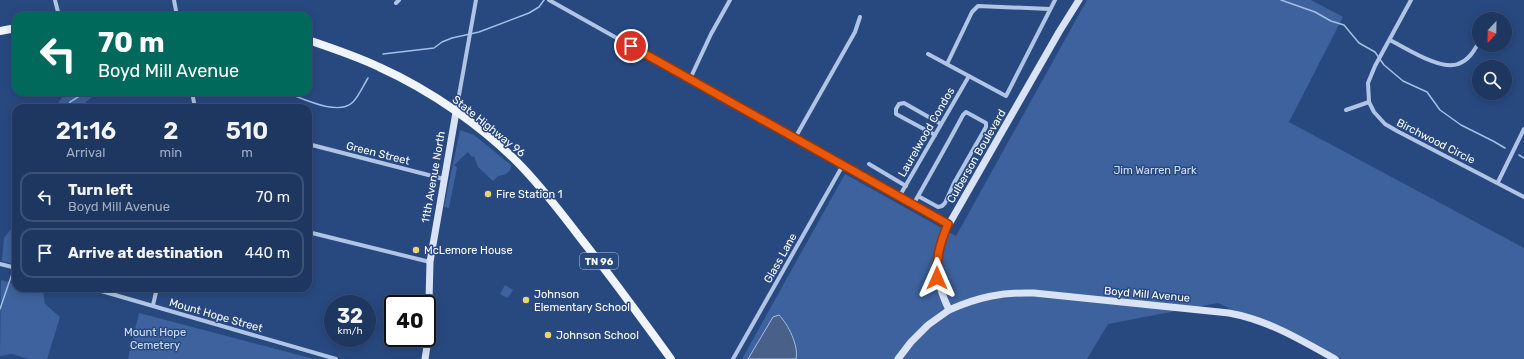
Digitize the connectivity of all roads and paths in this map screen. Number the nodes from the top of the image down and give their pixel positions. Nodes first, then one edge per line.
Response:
1 (55, 0) edge
2 (174, 0) edge
3 (476, 0) edge
4 (730, 0) edge
5 (1055, 0) edge
6 (1079, 0) edge
7 (1411, 0) edge
8 (551, 1) edge
9 (1050, 9) junction
10 (58, 12) edge
11 (178, 12) edge
12 (860, 17) dead end
13 (12, 29) edge
14 (0, 31) edge
15 (1390, 40) junction
16 (312, 42) edge
17 (1473, 52) edge
18 (928, 54) dead end
19 (947, 64) junction
20 (969, 76) junction
21 (690, 79) junction
22 (1369, 102) junction
23 (1346, 110) dead end
24 (456, 112) junction
25 (941, 124) junction
26 (1524, 129) edge
27 (935, 135) junction
28 (796, 138) junction
29 (312, 145) edge
30 (869, 164) dead end
31 (843, 165) junction
32 (444, 179) junction
33 (1498, 182) junction
34 (906, 186) junction
35 (918, 196) junction
36 (899, 197) junction
37 (1524, 197) edge
38 (913, 205) junction
39 (948, 224) junction
40 (312, 233) edge
41 (430, 262) junction
42 (0, 264) edge
43 (12, 267) edge
44 (106, 292) edge
45 (156, 292) edge
46 (153, 306) junction
47 (949, 310) junction
48 (336, 359) edge
49 (425, 359) edge
50 (671, 359) edge
51 (733, 359) edge
52 (898, 359) edge
53 (1335, 359) edge

1 - 10 street
2 - 11 street
3 - 24 street, 11th Avenue North
4 - 21 street
5 - 9 street
6 - 39 street, Culberson Boulevard
7 - 15 street
8 - 21 street
9 - 19 street
9 - 20 street
12 - 28 street
13 - 14 main road
15 - 17 street
15 - 22 street
16 - 24 main road, State Highway 96 / TN 96
18 - 19 street
19 - 20 street
20 - 25 street, Laurelwood Condos
21 - 28 street
22 - 23 street
22 - 33 street, Birchwood Circle
24 - 32 street, 11th Avenue North
24 - 50 main road, State Highway 96 / TN 96
25 - 27 street, Laurelwood Condos
25 - 27 street
26 - 33 street
27 - 34 street, Laurelwood Condos
28 - 31 street
29 - 32 street, Green Street
30 - 34 street
31 - 36 street
31 - 51 street, Glass Lane
32 - 41 street, 11th Avenue North
33 - 37 street, Birchwood Circle
34 - 36 street, Laurelwood Condos
35 - 35 street
35 - 38 street
36 - 38 street
38 - 39 street
39 - 47 street, Culberson Boulevard
40 - 41 street
41 - 49 street, 11th Avenue North
42 - 43 street
44 - 46 street, Mount Hope Street
45 - 46 street
46 - 48 street, Mount Hope Street
47 - 52 street
47 - 53 street, Boyd Mill Avenue

